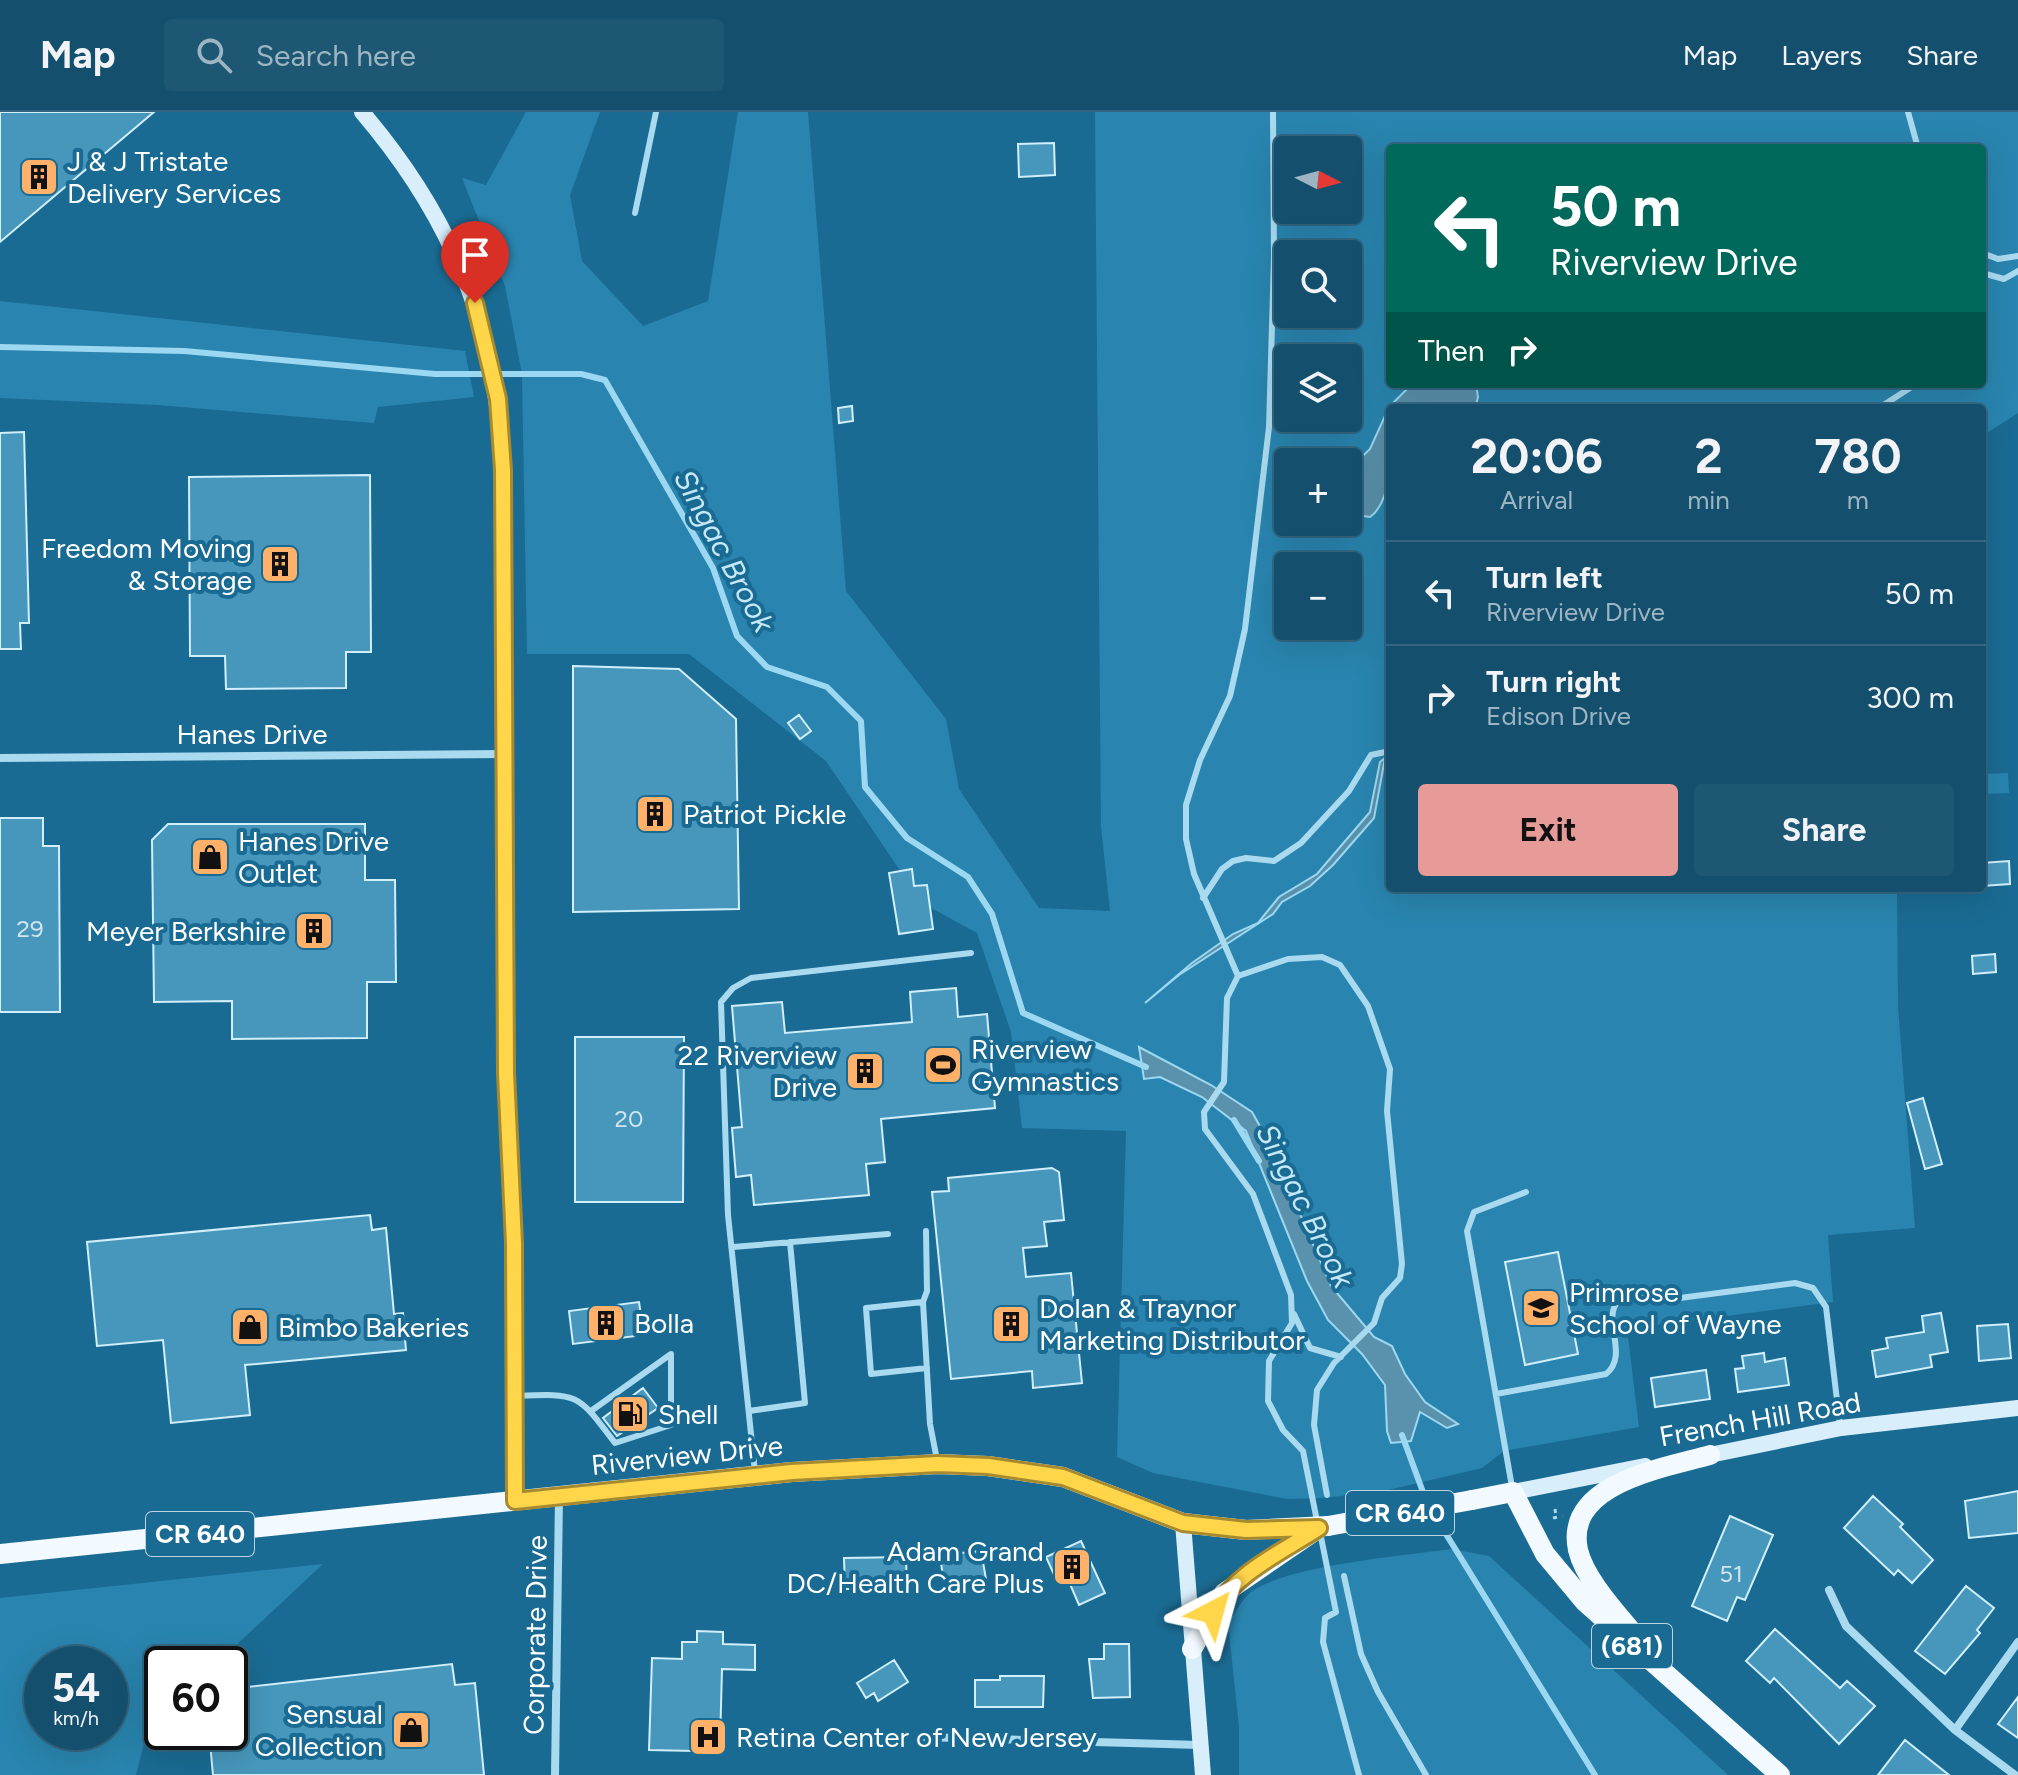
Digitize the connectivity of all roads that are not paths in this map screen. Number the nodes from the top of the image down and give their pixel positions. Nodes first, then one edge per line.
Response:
1 (362, 112) edge
2 (656, 112) edge
3 (1273, 112) edge
4 (1908, 112) edge
5 (1917, 144) edge
6 (635, 213) dead end
7 (1986, 254) edge
8 (2018, 256) edge
9 (2018, 271) edge
10 (1986, 274) edge
11 (1910, 388) edge
12 (1885, 404) edge
13 (1386, 752) edge
14 (505, 754) junction
15 (0, 758) edge
16 (1203, 898) junction
17 (971, 953) dead end
18 (1238, 976) junction
19 (1526, 1192) dead end
20 (926, 1231) dead end
21 (888, 1234) dead end
22 (790, 1242) junction
23 (733, 1247) junction
24 (923, 1302) junction
25 (1294, 1314) junction
26 (1341, 1357) junction
27 (927, 1368) junction
28 (1496, 1394) junction
29 (514, 1397) junction
30 (2018, 1408) edge
31 (591, 1411) junction
32 (749, 1411) junction
33 (1841, 1428) junction
34 (1303, 1451) junction
35 (1317, 1453) junction
36 (1710, 1455) junction
37 (938, 1464) junction
38 (755, 1476) junction
39 (1513, 1492) junction
40 (1327, 1495) dead end
41 (559, 1497) junction
42 (515, 1501) junction
43 (1183, 1523) junction
44 (1323, 1527) junction
45 (0, 1554) edge
46 (1344, 1576) dead end
47 (1829, 1590) dead end
48 (1350, 1610) junction
49 (1336, 1612) junction
50 (2018, 1642) edge
51 (1192, 1649) junction
52 (1683, 1690) junction
53 (1955, 1730) junction
54 (922, 1737) dead end
55 (1200, 1745) junction
56 (555, 1775) edge
57 (1203, 1775) edge
58 (1359, 1775) edge
59 (1426, 1775) edge
60 (1780, 1775) edge
61 (2015, 1775) edge

1 - 14 main road
2 - 6 lane
3 - 16 lane
4 - 5 lane
7 - 8 lane
9 - 10 lane
11 - 12 lane
13 - 16 lane
14 - 15 street, Hanes Drive
14 - 29 main road
16 - 18 lane
17 - 23 lane
18 - 25 lane
18 - 26 lane
19 - 28 lane
20 - 24 lane
21 - 22 lane
22 - 23 lane
22 - 32 lane
23 - 32 lane
24 - 27 lane
24 - 27 lane
25 - 26 lane
25 - 34 lane
26 - 35 lane
27 - 37 lane
28 - 33 lane
28 - 39 lane
29 - 31 lane
29 - 42 main road
30 - 33 main road, French Hill Road
31 - 31 lane
32 - 38 lane
33 - 36 main road, French Hill Road
34 - 35 lane
34 - 44 lane
35 - 40 lane
36 - 39 main road, French Hill Road
36 - 52 main road
37 - 38 main road, Riverview Drive / CR 640
37 - 43 main road, Riverview Drive / CR 640
38 - 41 main road, Riverview Drive / CR 640
39 - 44 main road, Riverview Drive / CR 640, bridge
39 - 52 main road, (681)
41 - 42 main road, Riverview Drive / CR 640
41 - 56 street, Corporate Drive
42 - 45 main road, Riverview Drive / CR 640
43 - 44 main road, Riverview Drive / CR 640
43 - 51 main road
44 - 49 lane
44 - 51 main road
46 - 48 lane
47 - 53 street
48 - 49 lane
48 - 59 lane
49 - 58 lane
50 - 53 street
51 - 55 main road
52 - 60 main road, (681)
53 - 61 street
54 - 55 street
55 - 57 main road

